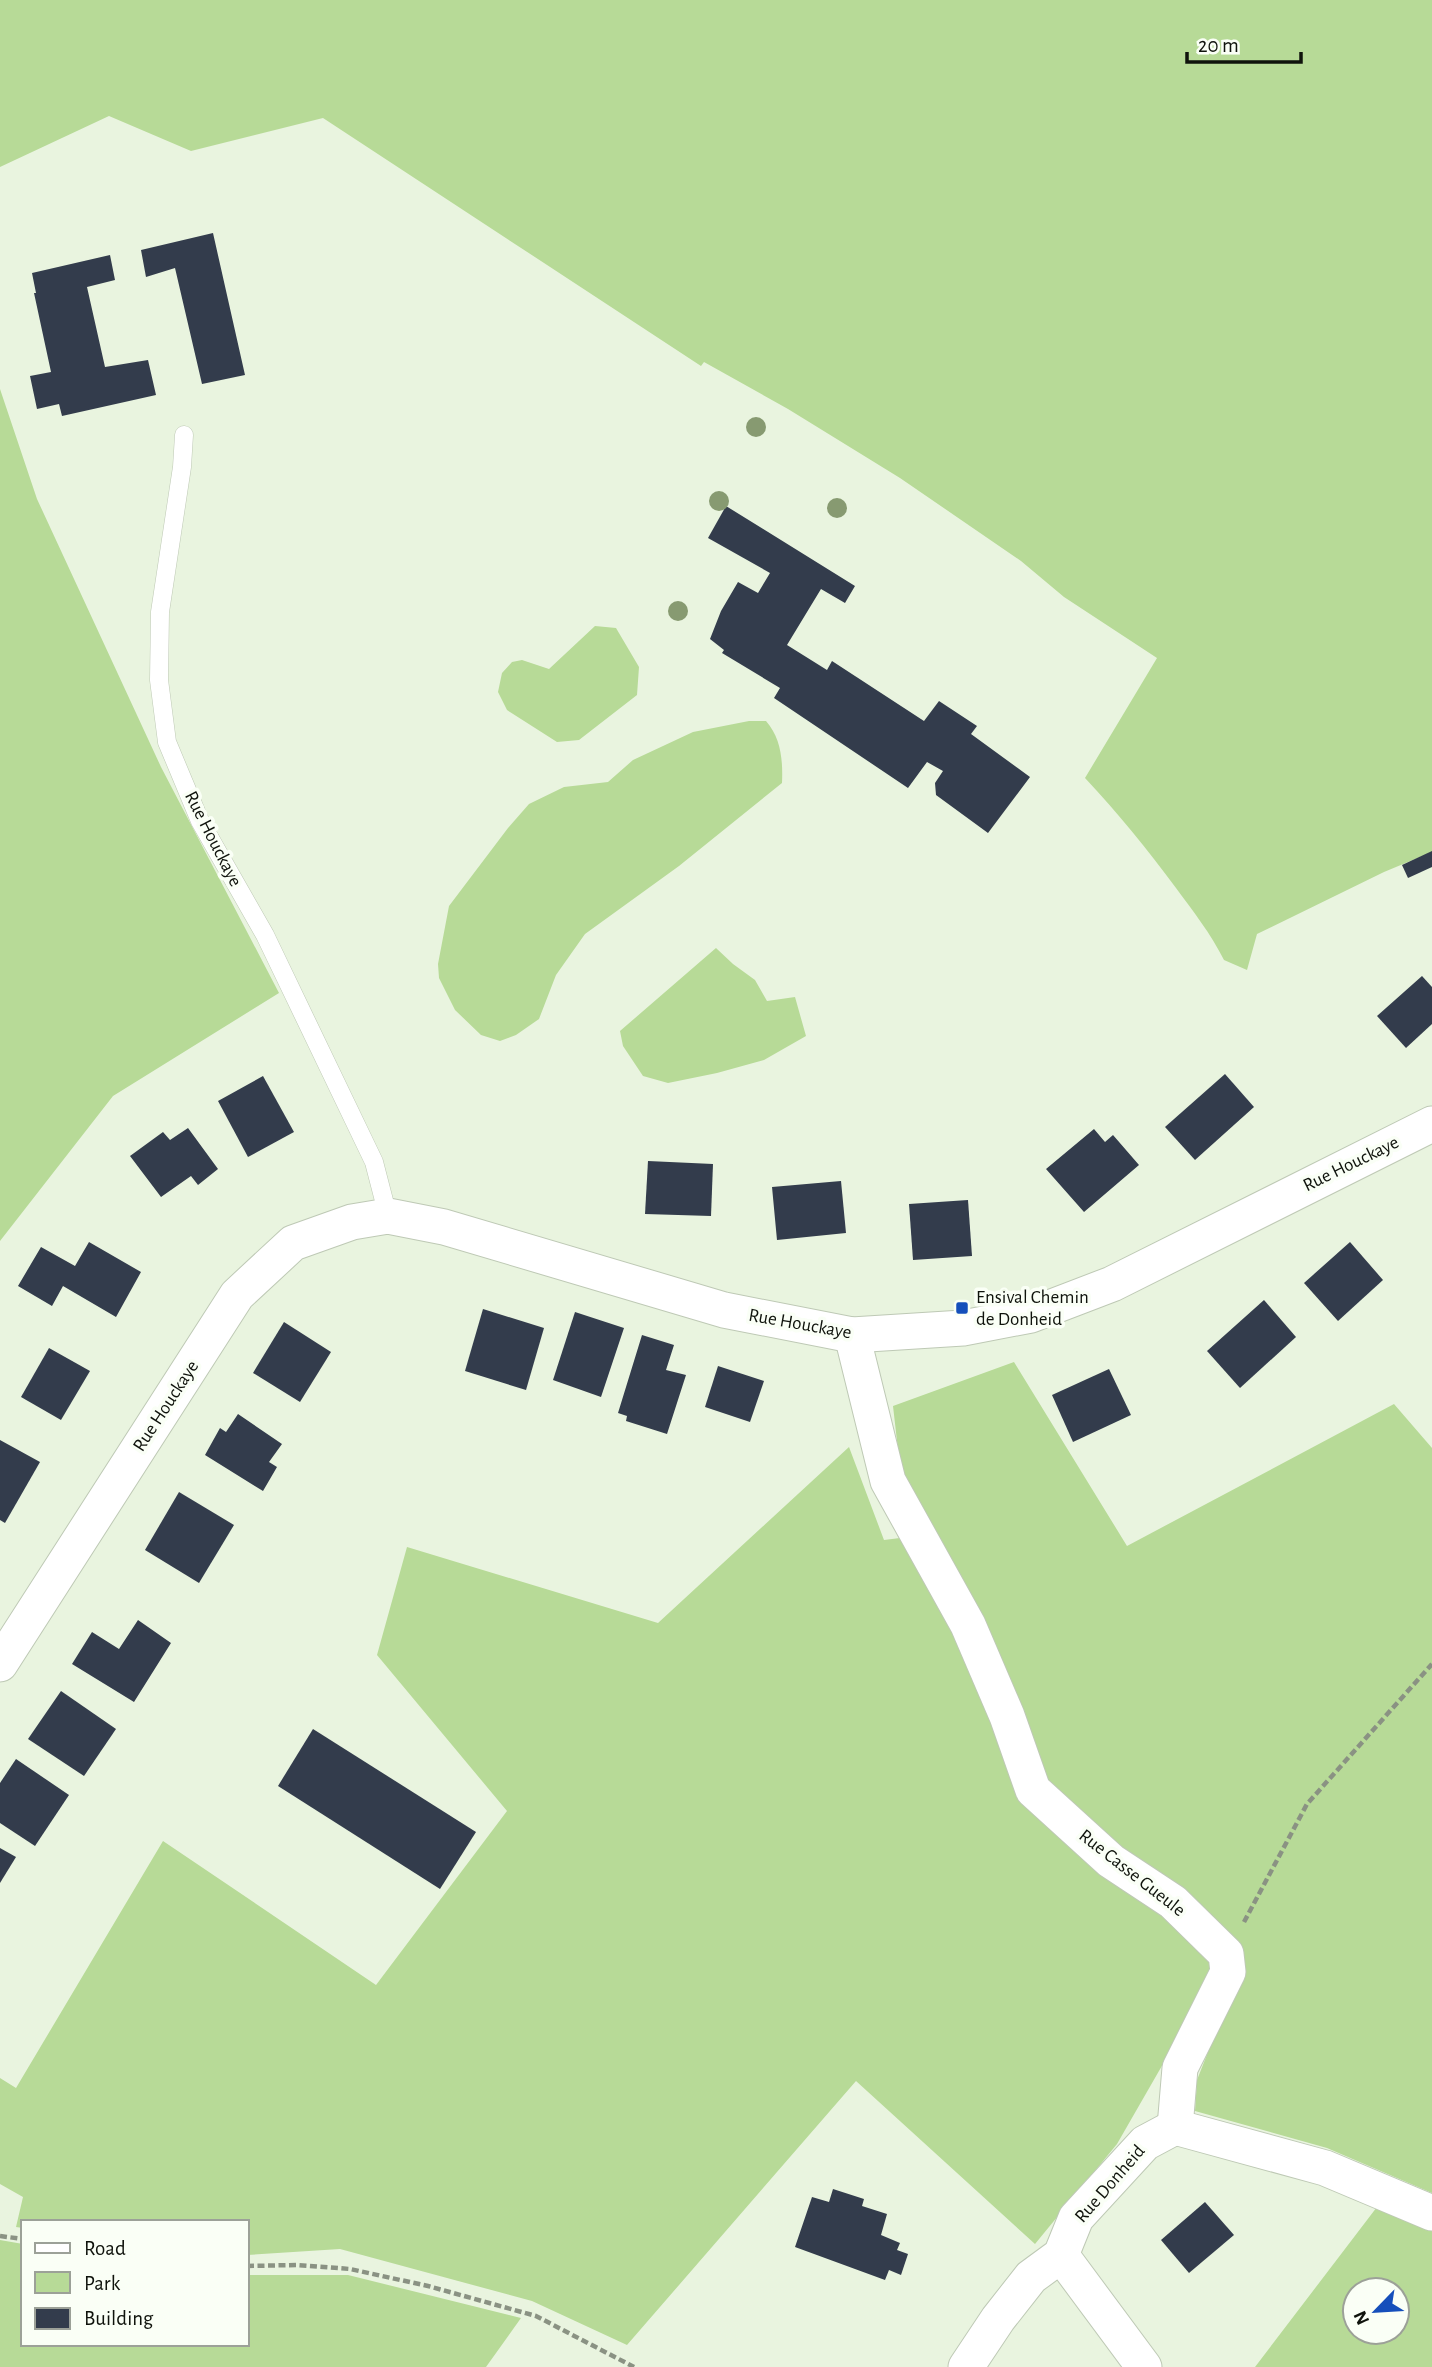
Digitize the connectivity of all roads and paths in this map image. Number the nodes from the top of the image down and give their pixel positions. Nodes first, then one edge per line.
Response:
1 (184, 435) dead end
2 (1432, 1124) edge
3 (388, 1216) junction
4 (852, 1335) junction
5 (0, 1664) edge
6 (1432, 1664) edge
7 (1226, 1954) junction
8 (1175, 2127) junction
9 (1432, 2213) edge
10 (0, 2236) edge
11 (21, 2239) edge
12 (1061, 2255) junction
13 (248, 2266) edge
14 (634, 2367) edge
15 (966, 2367) edge
16 (1144, 2367) edge

1 - 3 lane, Rue Houckaye
2 - 4 street, Rue Houckaye
3 - 4 street, Rue Houckaye
3 - 5 street, Rue Houckaye
4 - 7 street, Rue Casse Gueule
6 - 7 path
7 - 8 street
8 - 9 street
8 - 12 street, Rue Donheid
10 - 11 path
12 - 15 street
12 - 16 street
13 - 14 path

